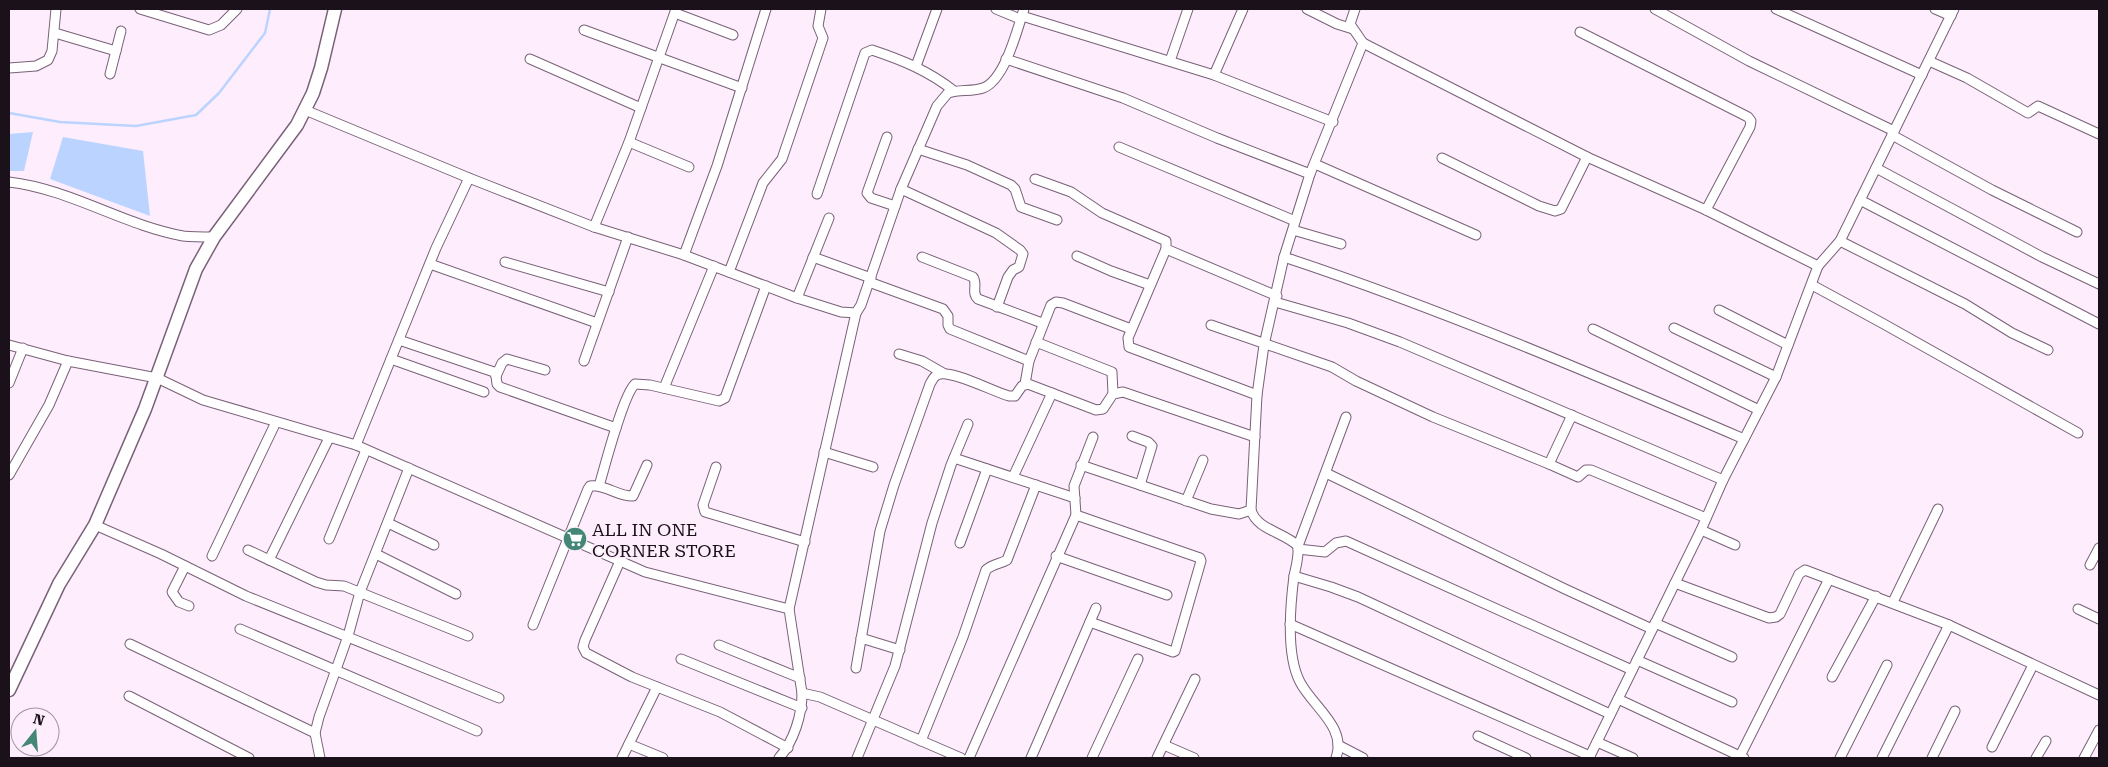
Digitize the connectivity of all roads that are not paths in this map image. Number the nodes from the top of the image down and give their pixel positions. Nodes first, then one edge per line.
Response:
1 (56, 9) edge
2 (140, 9) edge
3 (237, 9) edge
4 (335, 9) edge
5 (766, 9) edge
6 (821, 9) edge
7 (936, 9) edge
8 (996, 9) edge
9 (1188, 9) edge
10 (1243, 9) edge
11 (1307, 9) edge
12 (1355, 9) edge
13 (1655, 9) edge
14 (1776, 9) edge
15 (1935, 9) edge
16 (676, 11) edge
17 (1952, 12) edge
18 (1022, 14) edge
19 (1353, 29) junction
20 (584, 30) dead end
21 (121, 31) dead end
22 (1580, 32) dead end
23 (55, 33) junction
24 (734, 35) dead end
25 (1363, 43) junction
26 (116, 51) junction
27 (530, 59) dead end
28 (658, 59) junction
29 (1006, 59) junction
30 (1170, 61) junction
31 (1929, 61) junction
32 (916, 66) junction
33 (9, 68) edge
34 (110, 74) dead end
35 (1214, 75) junction
36 (1922, 75) junction
37 (742, 88) junction
38 (954, 91) junction
39 (641, 108) junction
40 (305, 110) junction
41 (1332, 122) junction
42 (1893, 133) junction
43 (2099, 134) edge
44 (887, 138) dead end
45 (629, 142) junction
46 (1119, 146) dead end
47 (918, 148) junction
48 (1587, 157) junction
49 (1442, 158) dead end
50 (1315, 164) junction
51 (689, 167) dead end
52 (1876, 168) junction
53 (1310, 174) junction
54 (468, 178) junction
55 (1035, 179) dead end
56 (9, 182) edge
57 (901, 189) junction
58 (817, 194) dead end
59 (1860, 200) junction
60 (895, 206) junction
61 (1706, 210) junction
62 (829, 218) dead end
63 (1057, 220) dead end
64 (1294, 225) junction
65 (594, 227) junction
66 (2077, 232) dead end
67 (1476, 236) dead end
68 (628, 237) junction
69 (214, 238) junction
70 (1840, 241) junction
71 (1341, 244) dead end
72 (1166, 249) junction
73 (684, 255) junction
74 (1077, 256) dead end
75 (814, 257) junction
76 (922, 257) dead end
77 (1284, 257) junction
78 (506, 262) dead end
79 (430, 264) junction
80 (714, 266) junction
81 (1818, 266) junction
82 (729, 272) junction
83 (870, 280) junction
84 (2099, 284) edge
85 (1150, 285) junction
86 (1812, 285) junction
87 (766, 286) junction
88 (608, 292) junction
89 (797, 298) junction
90 (1276, 299) junction
91 (997, 307) junction
92 (1720, 310) dead end
93 (856, 313) junction
94 (597, 323) junction
95 (1042, 323) junction
96 (2099, 324) edge
97 (1211, 325) dead end
98 (1674, 328) dead end
99 (1131, 329) junction
100 (1593, 329) dead end
101 (399, 340) junction
102 (1036, 342) junction
103 (9, 345) edge
104 (1264, 345) junction
105 (1788, 345) junction
106 (23, 348) junction
107 (2048, 350) dead end
108 (899, 354) dead end
109 (391, 359) junction
110 (68, 361) junction
111 (584, 361) dead end
112 (1029, 361) junction
113 (545, 370) dead end
114 (943, 373) junction
115 (496, 376) junction
116 (1776, 377) junction
117 (157, 378) junction
118 (9, 382) edge
119 (1025, 384) junction
120 (664, 388) junction
121 (484, 392) dead end
122 (1052, 393) junction
123 (1113, 394) junction
124 (1257, 395) junction
125 (1759, 410) junction
126 (1572, 415) junction
127 (1346, 417) dead end
128 (276, 422) junction
129 (968, 424) dead end
130 (616, 428) junction
131 (2078, 433) dead end
132 (1132, 436) dead end
133 (1093, 437) dead end
134 (1256, 437) junction
135 (329, 438) junction
136 (1744, 439) junction
137 (356, 445) junction
138 (366, 450) junction
139 (824, 452) junction
140 (954, 458) junction
141 (1203, 460) dead end
142 (1549, 464) junction
143 (647, 465) dead end
144 (1081, 465) junction
145 (873, 466) dead end
146 (716, 467) dead end
147 (409, 468) junction
148 (987, 469) junction
149 (1326, 473) junction
150 (9, 476) edge
151 (1013, 477) junction
152 (1723, 480) junction
153 (1036, 485) junction
154 (1140, 485) junction
155 (599, 486) junction
156 (1075, 498) junction
157 (1186, 501) junction
158 (1938, 509) dead end
159 (1251, 510) junction
160 (1076, 515) junction
161 (1706, 518) junction
162 (388, 523) junction
163 (94, 525) junction
164 (1702, 530) junction
165 (329, 539) dead end
166 (569, 539) junction
167 (805, 542) junction
168 (960, 543) dead end
169 (434, 545) dead end
170 (1735, 545) dead end
171 (1298, 548) junction
172 (2099, 548) edge
173 (248, 550) dead end
174 (376, 554) junction
175 (212, 556) dead end
176 (1056, 556) junction
177 (269, 560) junction
178 (620, 561) junction
179 (2090, 565) dead end
180 (185, 566) junction
181 (1294, 576) junction
182 (1829, 579) junction
183 (1675, 583) junction
184 (360, 592) junction
185 (456, 594) dead end
186 (1167, 595) dead end
187 (1876, 596) junction
188 (1893, 602) junction
189 (189, 606) dead end
190 (1096, 608) dead end
191 (2078, 609) dead end
192 (789, 610) junction
193 (2099, 619) edge
194 (1090, 622) junction
195 (1290, 624) junction
196 (533, 625) dead end
197 (1949, 625) junction
198 (1654, 626) junction
199 (240, 629) dead end
200 (348, 636) junction
201 (468, 636) dead end
202 (861, 638) junction
203 (130, 644) dead end
204 (720, 645) dead end
205 (900, 650) junction
206 (1732, 657) dead end
207 (681, 659) dead end
208 (1138, 659) dead end
209 (1637, 660) junction
210 (1886, 665) dead end
211 (2032, 665) junction
212 (856, 668) dead end
213 (1632, 670) junction
214 (336, 672) junction
215 (800, 678) junction
216 (1832, 678) dead end
217 (1195, 679) dead end
218 (657, 687) junction
219 (9, 690) edge
220 (802, 693) junction
221 (2099, 695) edge
222 (129, 696) dead end
223 (499, 698) dead end
224 (1618, 698) junction
225 (1732, 702) dead end
226 (802, 708) junction
227 (1955, 711) dead end
228 (1610, 714) junction
229 (873, 720) junction
230 (477, 730) dead end
231 (2099, 730) edge
232 (315, 732) junction
233 (1478, 736) dead end
234 (921, 741) junction
235 (2046, 741) dead end
236 (1597, 742) junction
237 (629, 744) junction
238 (1164, 745) junction
239 (1338, 746) junction
240 (1992, 746) dead end
241 (788, 748) junction
242 (940, 754) edge
243 (1509, 755) edge
244 (1589, 757) edge
245 (1742, 757) edge
246 (249, 758) edge
247 (320, 758) edge
248 (622, 758) edge
249 (664, 758) edge
250 (780, 758) edge
251 (857, 758) edge
252 (961, 758) edge
253 (969, 758) edge
254 (1031, 758) edge
255 (1092, 758) edge
256 (1157, 758) edge
257 (1194, 758) edge
258 (1336, 758) edge
259 (1363, 758) edge
260 (1526, 758) edge
261 (1633, 758) edge
262 (1840, 758) edge
263 (1882, 758) edge
264 (1932, 758) edge
265 (2036, 758) edge
266 (2084, 758) edge

1 - 23 street
2 - 3 street
4 - 40 main road
5 - 37 street
6 - 82 street
7 - 32 street
8 - 18 street
9 - 30 street
10 - 35 street
11 - 19 street
12 - 19 street
13 - 42 street
14 - 36 street
15 - 17 street
16 - 24 street
16 - 28 street
17 - 31 street
18 - 29 street
18 - 30 street
19 - 25 street
20 - 28 street
21 - 26 street
22 - 61 street
23 - 26 street
23 - 33 street
25 - 41 street
25 - 48 street
26 - 34 street
27 - 39 street
28 - 37 street
28 - 39 street
29 - 38 street
29 - 53 street
30 - 35 street
31 - 36 street
31 - 43 street
32 - 38 street
32 - 58 street
35 - 41 street
36 - 42 street
37 - 73 street
38 - 47 street
39 - 45 street
40 - 54 street
40 - 69 main road
41 - 50 street
42 - 52 street
42 - 66 street
44 - 60 street
45 - 51 street
45 - 65 street
46 - 64 street
47 - 57 street
47 - 63 street
48 - 49 street
48 - 61 street
50 - 53 street
50 - 67 street
52 - 59 street
52 - 84 street
53 - 64 street
54 - 65 street
54 - 79 street
55 - 72 street
56 - 69 street
57 - 60 street
57 - 91 street
59 - 70 street
59 - 96 street
60 - 83 street
61 - 81 street
62 - 75 street
64 - 71 street
64 - 77 street
65 - 68 street
68 - 73 street
68 - 88 street
69 - 117 main road
70 - 81 street
70 - 107 street
72 - 85 street
72 - 90 street
73 - 80 street
74 - 85 street
75 - 83 street
75 - 89 street
76 - 91 street
77 - 90 street
77 - 136 street
78 - 88 street
79 - 94 street
79 - 101 street
80 - 82 street
80 - 120 street
81 - 86 street
82 - 87 street
83 - 93 street
83 - 112 street
85 - 99 street
86 - 105 street
86 - 131 street
87 - 89 street
87 - 120 street
88 - 94 street
89 - 93 street
90 - 104 street
90 - 126 street
91 - 95 street
92 - 105 street
93 - 139 street
94 - 111 street
95 - 99 street
95 - 102 street
97 - 104 street
98 - 116 street
99 - 124 street
100 - 125 street
101 - 109 street
101 - 115 street
102 - 112 street
102 - 123 street
103 - 106 street
104 - 124 street
104 - 142 street
105 - 116 street
106 - 110 street
106 - 118 street
108 - 114 street
109 - 121 street
109 - 137 street
110 - 117 street
110 - 150 street
112 - 119 street
113 - 115 street
114 - 119 street
114 - 202 street
115 - 130 street
116 - 125 street
117 - 128 street
117 - 163 main road
119 - 122 street
120 - 130 street
122 - 123 street
122 - 151 street
123 - 134 street
124 - 134 street
125 - 136 street
126 - 142 street
126 - 152 street
127 - 149 street
128 - 135 street
128 - 175 street
129 - 140 street
130 - 155 street
132 - 154 street
133 - 144 street
134 - 159 street
135 - 137 street
135 - 177 street
136 - 152 street
137 - 138 street
138 - 147 street
138 - 165 street
139 - 145 street
139 - 167 street
140 - 148 street
140 - 205 street
141 - 157 street
142 - 161 street
143 - 155 street
144 - 154 street
144 - 156 street
146 - 167 street
147 - 162 street
147 - 166 street
148 - 151 street
148 - 168 street
149 - 171 street
149 - 198 street
151 - 153 street
152 - 161 street
153 - 156 street
153 - 234 street
154 - 157 street
155 - 166 street
156 - 160 street
157 - 159 street
158 - 188 street
159 - 171 street
160 - 176 street
160 - 194 street
161 - 164 street
162 - 169 street
162 - 174 street
163 - 180 street
163 - 219 main road
164 - 170 street
164 - 183 street
166 - 178 street
166 - 196 street
167 - 192 street
171 - 181 street
171 - 213 street
172 - 179 street
173 - 177 street
174 - 184 street
174 - 185 street
176 - 186 street
176 - 253 street
177 - 184 street
178 - 192 street
178 - 218 street
180 - 189 street
180 - 200 street
181 - 195 street
181 - 228 street
182 - 183 street
182 - 187 street
182 - 245 street
183 - 198 street
184 - 200 street
184 - 201 street
187 - 188 street
187 - 216 street
188 - 197 street
190 - 194 street
191 - 193 street
192 - 215 street
194 - 254 street
195 - 239 street
195 - 244 street
197 - 211 street
197 - 263 street
198 - 206 street
198 - 209 street
199 - 214 street
200 - 214 street
200 - 223 street
202 - 205 street
202 - 212 street
203 - 232 street
204 - 215 street
205 - 229 street
207 - 226 street
208 - 255 street
209 - 213 street
209 - 225 street
210 - 262 street
211 - 221 street
211 - 240 street
213 - 224 street
214 - 230 street
214 - 232 street
215 - 220 street
217 - 238 street
218 - 237 street
218 - 241 street
220 - 226 street
220 - 229 street
222 - 246 street
224 - 228 street
224 - 245 street
226 - 241 street
227 - 264 street
228 - 236 street
229 - 234 street
229 - 251 street
231 - 266 street
232 - 247 street
233 - 243 street
234 - 242 street
235 - 265 street
236 - 244 street
236 - 261 street
237 - 248 street
237 - 249 street
238 - 256 street
238 - 257 street
239 - 258 street
239 - 259 street
241 - 250 street
242 - 252 street
243 - 260 street

